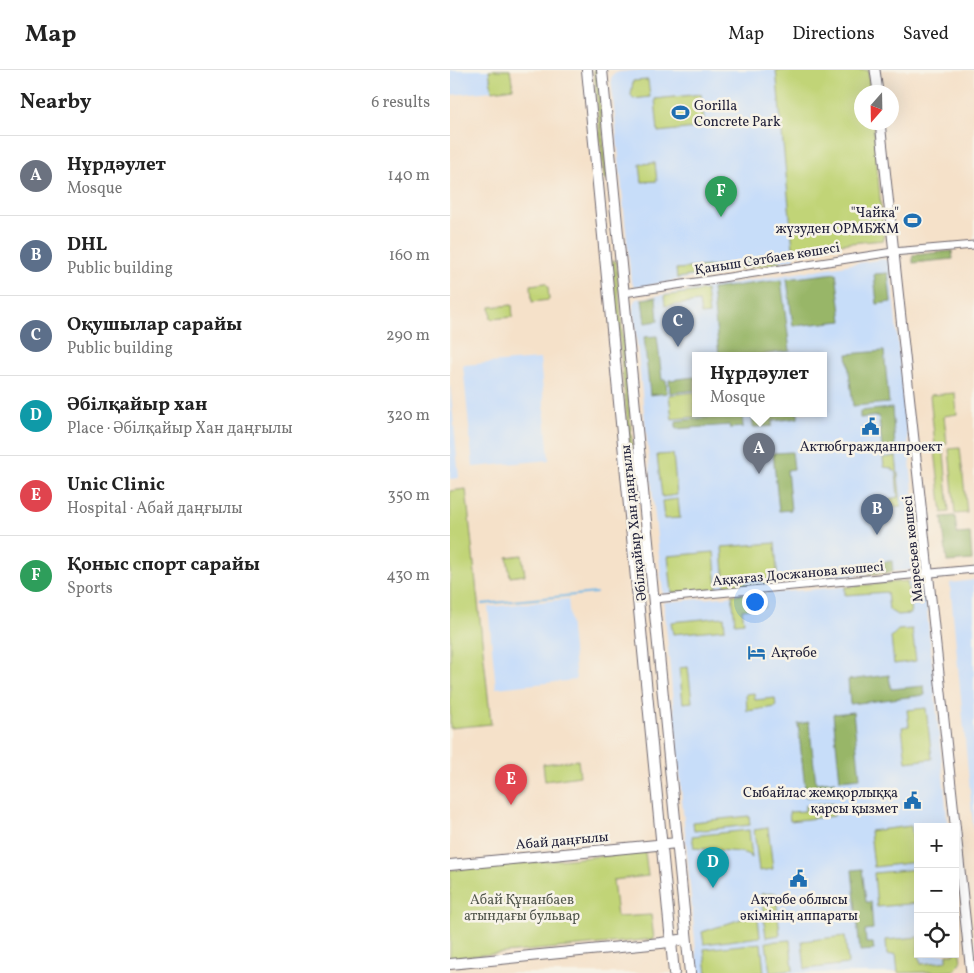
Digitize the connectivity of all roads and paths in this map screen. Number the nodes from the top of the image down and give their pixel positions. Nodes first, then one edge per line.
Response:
1 (587, 70) edge
2 (602, 70) edge
3 (875, 70) edge
4 (877, 85) edge
5 (881, 130) edge
6 (614, 189) junction
7 (598, 191) junction
8 (974, 245) edge
9 (893, 252) junction
10 (624, 293) junction
11 (641, 462) junction
12 (625, 464) junction
13 (974, 569) edge
14 (928, 574) junction
15 (654, 599) junction
16 (665, 711) junction
17 (648, 712) junction
18 (673, 798) junction
19 (656, 800) junction
20 (677, 843) junction
21 (661, 844) junction
22 (450, 865) edge
23 (686, 940) junction
24 (671, 941) junction
25 (450, 964) edge
26 (674, 973) edge
27 (690, 973) edge
28 (971, 973) edge

1 - 7 main road, Әбілқайыр Хан даңғылы
2 - 6 main road, Әбілқайыр Хан даңғылы
3 - 4 street
5 - 9 street, Маресьев көшесі
6 - 7 main road
6 - 10 main road, Әбілқайыр Хан даңғылы
7 - 12 main road, Әбілқайыр Хан даңғылы
8 - 9 street, Қаныш Сәтбаев көшесі
9 - 10 street, Қаныш Сәтбаев көшесі
9 - 14 street, Маресьев көшесі
10 - 11 main road, Әбілқайыр Хан даңғылы
11 - 12 main road
11 - 15 main road, Әбілқайыр Хан даңғылы
12 - 17 main road, Әбілқайыр Хан даңғылы
13 - 14 street, Аққағаз Досжанова көшесі
14 - 15 street, Аққағаз Досжанова көшесі
14 - 28 street, Маресьев көшесі
15 - 16 main road, Әбілқайыр Хан даңғылы
16 - 17 main road
16 - 18 main road, Әбілқайыр Хан даңғылы
17 - 19 main road, Әбілқайыр Хан даңғылы
18 - 19 main road
18 - 20 main road, Әбілқайыр Хан даңғылы
19 - 21 main road, Әбілқайыр Хан даңғылы
20 - 21 main road, Абай даңғылы
20 - 23 main road, Әбілқайыр Хан даңғылы
21 - 22 main road, Абай даңғылы
21 - 24 main road, Әбілқайыр Хан даңғылы
23 - 24 main road
23 - 27 main road, Әбілқайыр Хан даңғылы
24 - 25 main road
24 - 26 main road, Әбілқайыр Хан даңғылы

